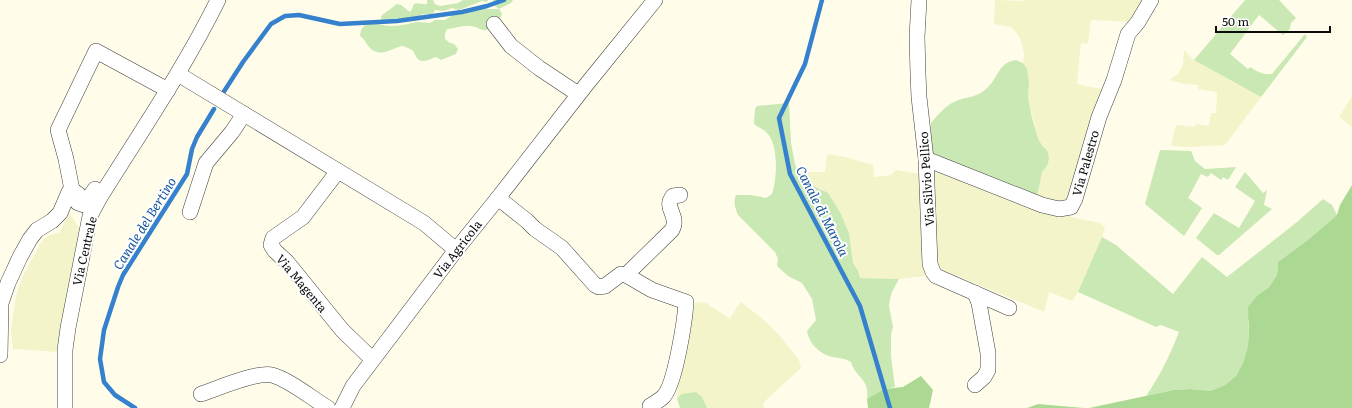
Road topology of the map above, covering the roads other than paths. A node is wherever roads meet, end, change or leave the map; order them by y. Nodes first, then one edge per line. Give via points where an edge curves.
1 (218, 0) edge
2 (655, 0) edge
3 (919, 0) edge
4 (1151, 0) edge
5 (494, 24) dead end
6 (178, 74) junction
7 (168, 90) junction
8 (578, 94) junction
9 (240, 111) junction
10 (130, 149) junction
11 (926, 159) junction
12 (338, 171) junction
13 (72, 190) junction
14 (680, 195) dead end
15 (498, 198) junction
16 (190, 212) dead end
17 (456, 250) junction
18 (626, 275) junction
19 (975, 293) junction
20 (1009, 308) dead end
21 (0, 355) edge
22 (372, 359) junction
23 (975, 385) dead end
24 (201, 394) dead end
25 (650, 406) dead end
26 (65, 408) edge
27 (328, 408) edge
28 (342, 408) edge

1 - 6 street, Via Centrale
2 - 8 street, Via Agricola
3 - 11 street, Via Silvio Pellico via 918,82
4 - 11 street, Via Palestro via 1128,34 1071,207 1058,210 1042,205
5 - 8 street via 511,46
6 - 7 street, Via Centrale
6 - 9 street
7 - 10 street, Via Centrale
7 - 13 street via 96,51 58,130
8 - 15 street, Via Agricola
9 - 12 street
9 - 16 street via 232,132 206,163
10 - 13 street via 108,166 84,205 78,203 78,194
10 - 26 street, Via Centrale via 90,216 65,350
11 - 19 street, Via Silvio Pellico via 930,264 936,276
12 - 17 street via 424,223
12 - 22 street, Via Magenta via 303,217 273,238 271,245 342,330
13 - 21 street via 60,213 37,230 30,239 8,283 1,303
14 - 18 street via 673,196 670,200 675,222 672,230
15 - 17 street, Via Agricola
15 - 18 street via 562,248 595,285 605,286 621,274
17 - 22 street, Via Agricola
18 - 25 street via 652,290 686,302 685,319 669,389
19 - 20 street, Via Silvio Pellico
19 - 23 street via 988,353 988,370
22 - 28 street, Via Agricola via 353,386
24 - 27 street via 250,377 271,374

